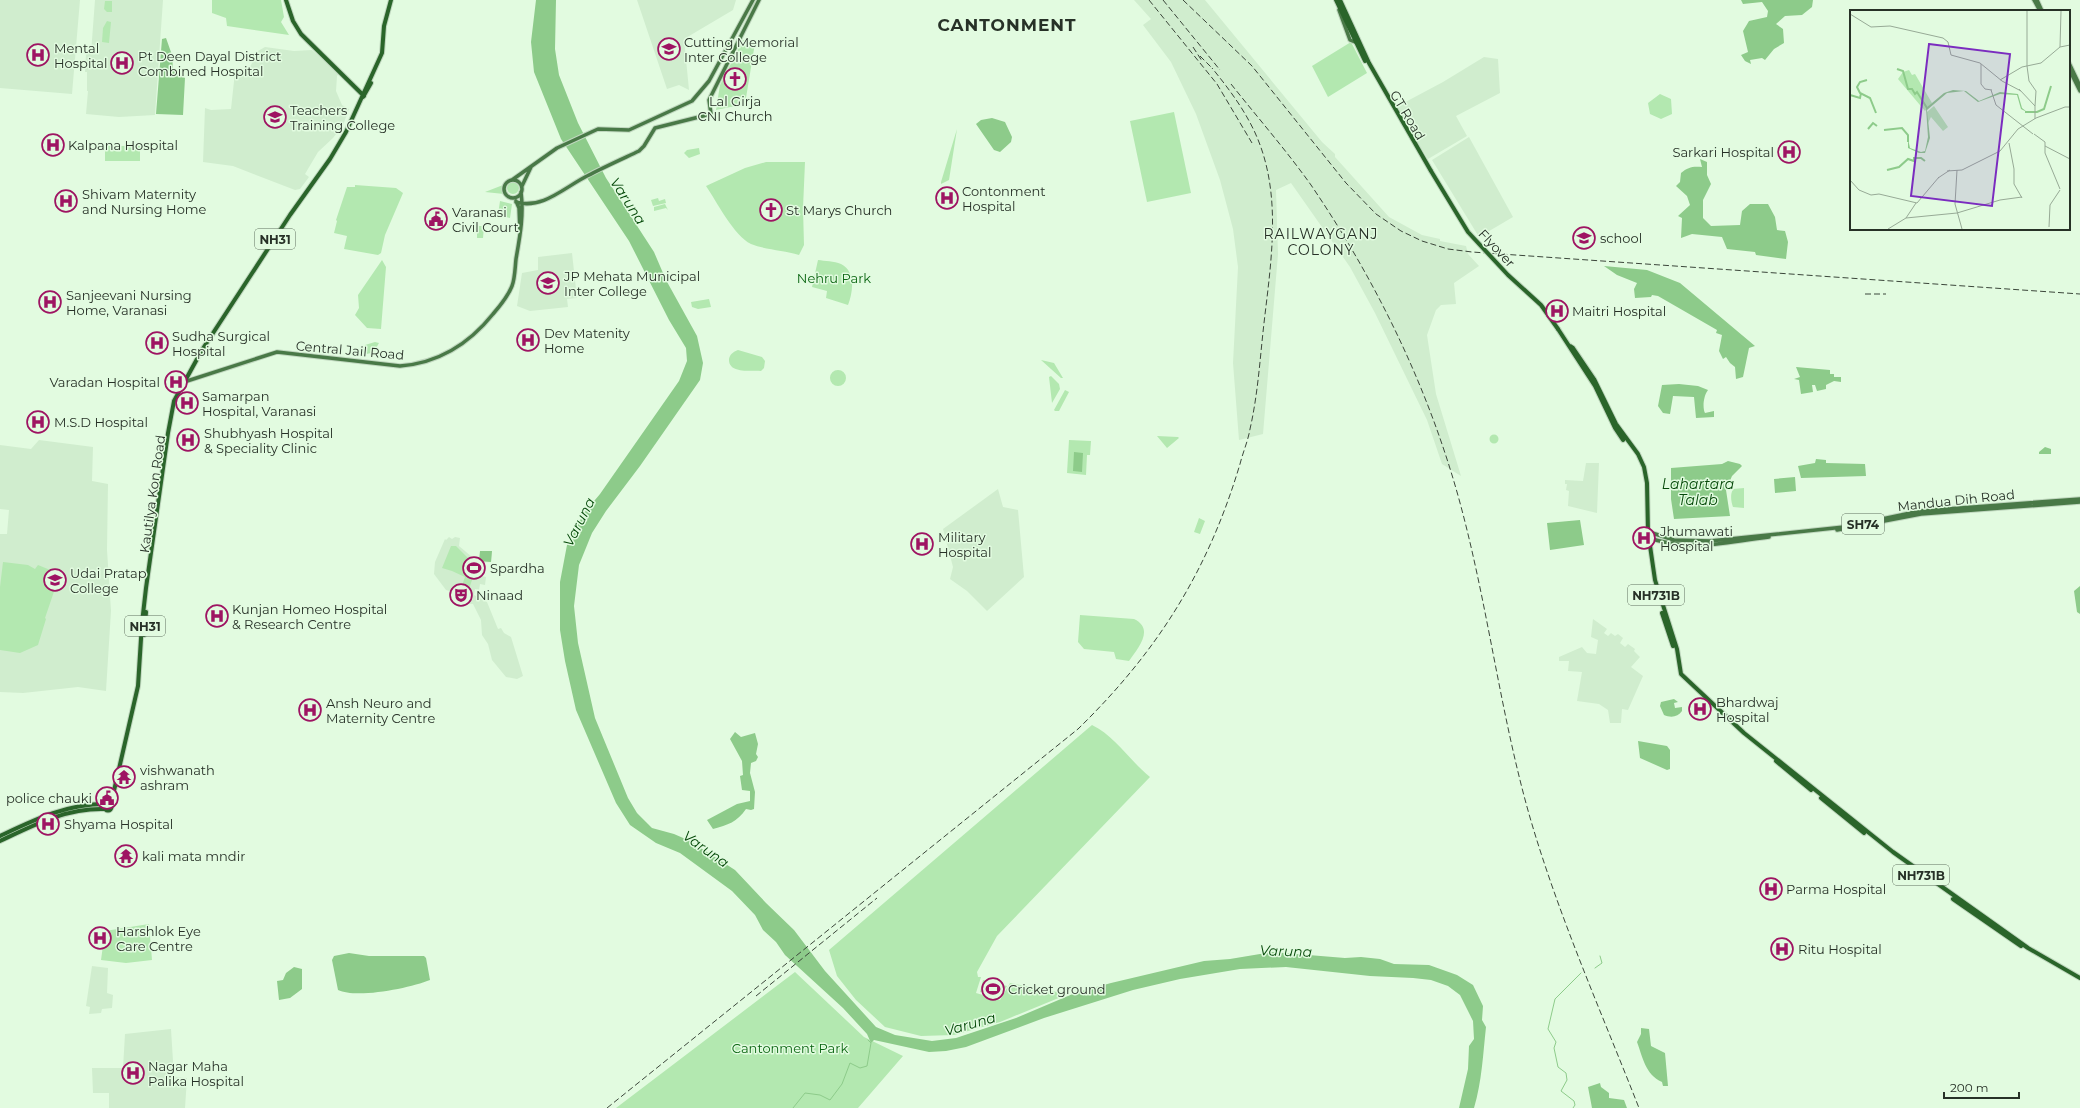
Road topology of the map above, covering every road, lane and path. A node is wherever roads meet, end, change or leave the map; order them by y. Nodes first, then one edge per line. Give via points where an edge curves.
1 (286, 0) edge
2 (392, 0) edge
3 (754, 0) edge
4 (759, 0) edge
5 (1336, 0) edge
6 (1340, 0) edge
7 (2036, 1) edge
8 (2040, 10) edge
9 (1355, 39) junction
10 (2070, 65) edge
11 (2070, 70) edge
12 (2080, 86) edge
13 (2080, 91) edge
14 (364, 94) junction
15 (532, 164) junction
16 (1427, 164) joint
17 (512, 180) junction
18 (522, 186) junction
19 (521, 192) junction
20 (512, 198) junction
21 (516, 202) junction
22 (522, 204) junction
23 (520, 233) junction
24 (186, 380) junction
25 (2080, 500) edge
26 (1647, 532) junction
27 (1648, 538) junction
28 (107, 806) junction
29 (0, 836) edge
30 (0, 841) edge
31 (1945, 891) junction
32 (2080, 978) edge
33 (2080, 982) edge

1 - 14 highway via 297,28 311,46
2 - 14 highway, Kautilya Kon Road via 384,26 382,53
3 - 15 main road via 709,81 692,101 629,130 598,129
4 - 22 main road via 709,100 711,114 655,128 639,150 546,199
5 - 9 highway
6 - 9 highway
7 - 8 main road
9 - 16 highway, GT Road
10 - 12 main road
11 - 13 main road
14 - 24 highway, Kautilya Kon Road / NH31 via 336,150 290,215
15 - 17 main road
15 - 18 main road
16 - 26 highway, Flyover, bridge via 1468,232 1541,306 1592,375 1616,424 1642,462 1646,483
17 - 18 main road
17 - 20 main road via 507,182 504,190
18 - 19 main road
19 - 20 main road
19 - 22 main road, Central Jail Road
20 - 21 main road
21 - 22 main road
21 - 23 main road via 520,214
22 - 23 main road, Central Jail Road
23 - 24 main road, Central Jail Road via 513,283 509,292 481,329 448,353 414,365 400,366 272,352
24 - 28 highway, Kautilya Kon Road / NH31 via 174,401 168,433 142,623 137,690 113,794
25 - 26 main road, Mandua Dih Road / SH74 via 1924,511 1844,527 1710,541 1674,540
25 - 27 main road, Mandua Dih Road / SH74 via 1921,514 1851,528 1696,547
26 - 27 highway, NH731B
27 - 31 highway, NH731B via 1657,596 1681,674 1729,720 1852,823
28 - 29 highway via 79,805 53,812
28 - 30 highway via 63,813
31 - 32 highway, NH731B via 2028,948
31 - 33 highway, NH731B via 2028,951

